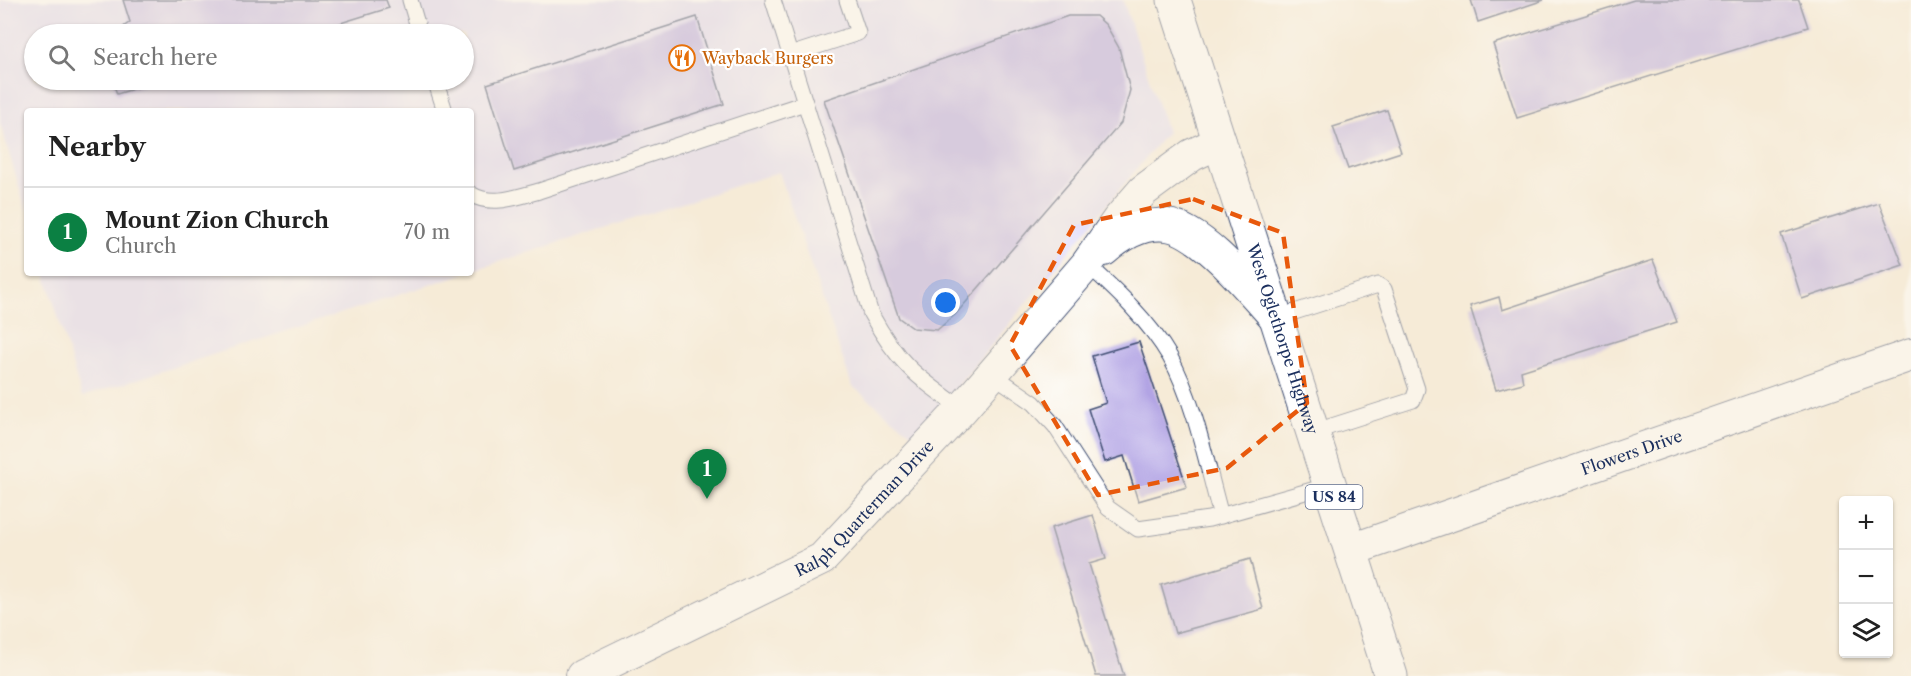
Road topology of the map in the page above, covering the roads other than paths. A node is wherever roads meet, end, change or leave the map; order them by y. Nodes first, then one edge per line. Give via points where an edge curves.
1 (410, 0) edge
2 (772, 0) edge
3 (847, 0) edge
4 (1174, 0) edge
5 (417, 24) edge
6 (790, 55) junction
7 (438, 90) edge
8 (805, 103) junction
9 (444, 108) edge
10 (1220, 142) junction
11 (474, 195) edge
12 (1087, 264) junction
13 (1276, 318) junction
14 (1911, 355) edge
15 (992, 374) junction
16 (962, 409) junction
17 (1313, 432) junction
18 (1330, 485) junction
19 (1221, 516) junction
20 (1351, 550) junction
21 (582, 676) edge
22 (1391, 676) edge

1 - 5 lane
2 - 6 lane
3 - 6 lane via 858,33
4 - 10 highway, West Oglethorpe Highway / US 84
6 - 8 lane
7 - 9 lane
8 - 11 lane via 508,200
8 - 16 lane via 871,314 903,363
10 - 12 street, Ralph Quarterman Drive via 1191,155 1143,191
10 - 13 highway, West Oglethorpe Highway / US 84
12 - 13 street, Ralph Quarterman Drive via 1122,235 1167,225 1205,243
12 - 15 street, Ralph Quarterman Drive
12 - 19 lane via 1126,299 1170,357
13 - 17 highway, West Oglethorpe Highway / US 84
13 - 17 lane via 1378,285 1384,289 1417,389 1413,400
14 - 20 street, Flowers Drive
15 - 16 street, Ralph Quarterman Drive
15 - 19 lane via 1034,403 1054,426 1108,508 1138,529
16 - 21 street, Ralph Quarterman Drive via 822,559
17 - 18 highway, West Oglethorpe Highway / US 84
18 - 19 lane
18 - 20 highway, West Oglethorpe Highway / US 84
20 - 22 highway, West Oglethorpe Highway / US 84

